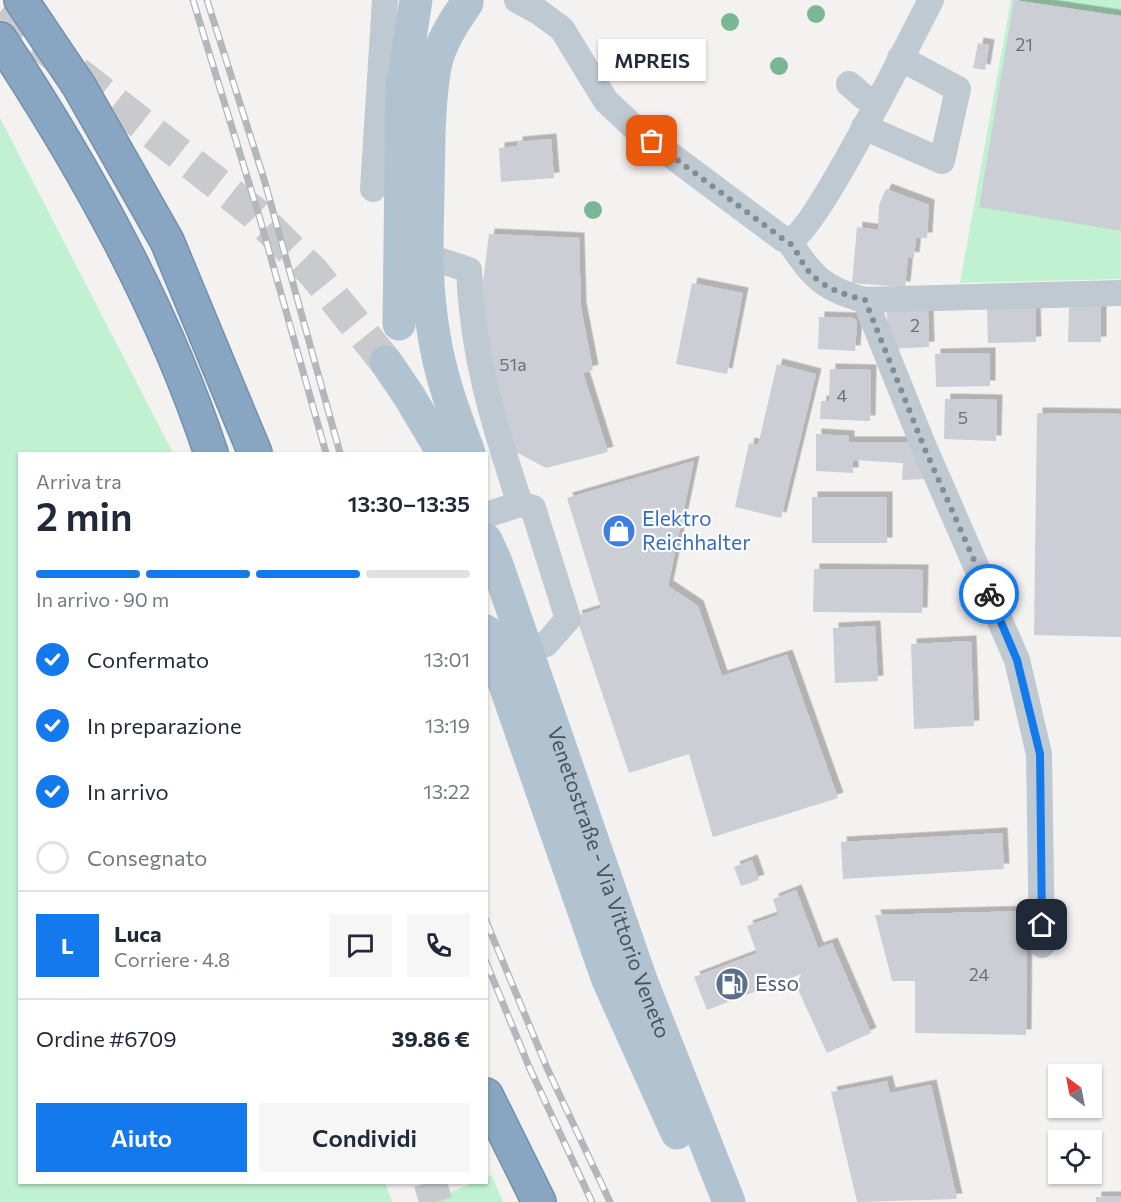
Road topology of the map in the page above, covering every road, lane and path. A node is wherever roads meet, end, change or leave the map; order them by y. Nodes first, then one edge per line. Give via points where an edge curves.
1 (21, 0) edge
2 (385, 0) edge
3 (416, 0) edge
4 (427, 0) edge
5 (517, 0) edge
6 (931, 0) edge
7 (469, 2) edge
8 (544, 6) edge
9 (0, 39) edge
10 (900, 58) junction
11 (849, 84) dead end
12 (878, 102) junction
13 (864, 127) junction
14 (373, 189) dead end
15 (789, 241) junction
16 (428, 261) junction
17 (1121, 293) edge
18 (865, 300) junction
19 (399, 324) dead end
20 (386, 363) tunnel mouth
21 (211, 452) edge
22 (255, 452) edge
23 (442, 452) edge
24 (469, 452) edge
25 (520, 504) junction
26 (488, 515) edge
27 (488, 530) edge
28 (491, 551) edge
29 (488, 637) edge
30 (528, 651) junction
31 (1042, 945) dead end
32 (488, 1099) edge
33 (539, 1202) edge
34 (706, 1202) edge
35 (729, 1202) edge

1 - 22 highway via 79,86 168,241
2 - 14 street
3 - 19 main road via 402,89
4 - 7 main road via 445,8
5 - 8 street
6 - 10 street
7 - 16 main road via 453,23 435,66
8 - 15 street via 606,101 637,130
9 - 21 highway via 86,177 170,348
10 - 12 street
10 - 13 street via 958,89 942,161
11 - 12 street via 864,97
12 - 13 street
13 - 15 street via 804,230
15 - 18 street via 819,281 845,295
16 - 24 main road via 434,336 443,377
16 - 25 street via 442,261 469,270 477,357 487,402
17 - 18 street
18 - 31 street via 1017,660 1040,754
20 - 23 main road
25 - 26 street
25 - 30 street via 533,508 568,619 546,644
27 - 28 main road, Venetostraße - Via Vittorio Veneto
28 - 30 main road, Venetostraße - Via Vittorio Veneto
29 - 34 main road via 608,980
30 - 35 main road, Venetostraße - Via Vittorio Veneto via 641,980
32 - 33 highway

